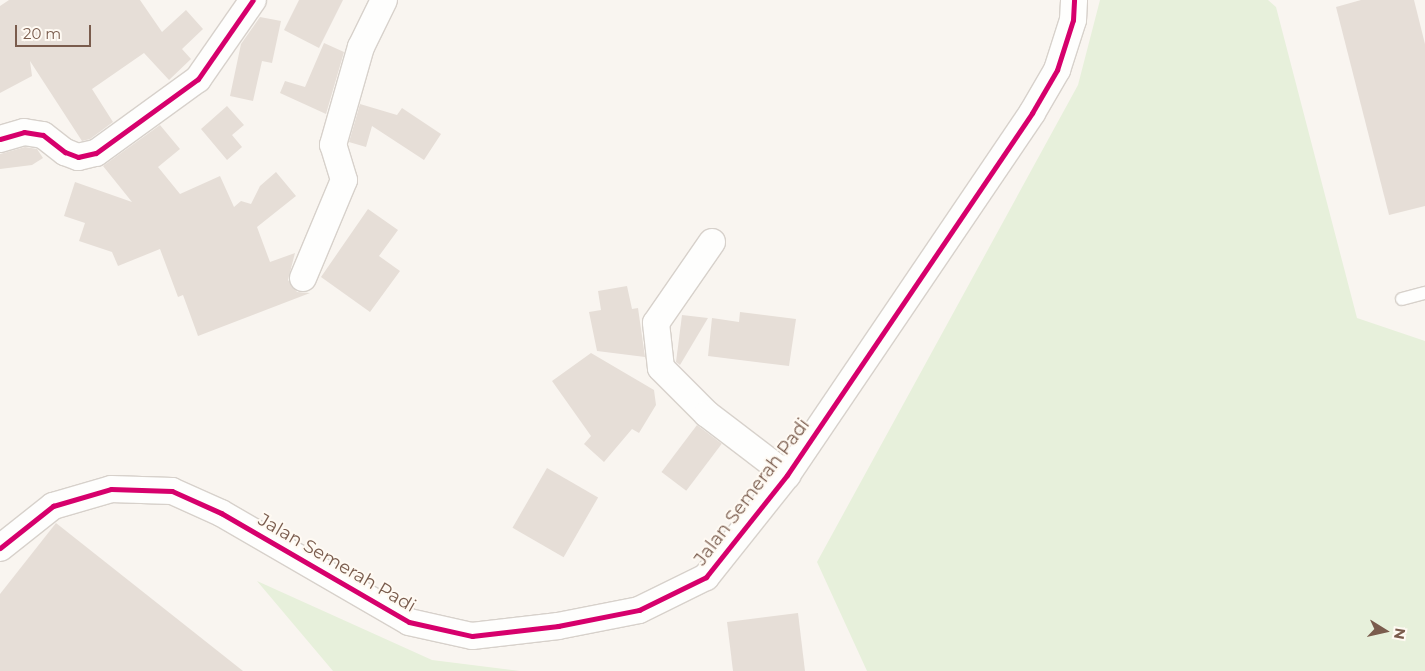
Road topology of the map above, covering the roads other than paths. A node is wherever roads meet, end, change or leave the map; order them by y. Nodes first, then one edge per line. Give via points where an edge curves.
1 (253, 0) edge
2 (384, 0) edge
3 (1074, 0) edge
4 (0, 139) edge
5 (712, 242) dead end
6 (303, 278) dead end
7 (1425, 293) edge
8 (1402, 299) dead end
9 (787, 475) junction
10 (0, 548) edge

1 - 4 street via 198,79 96,153 78,157 65,152 43,135 24,132
2 - 6 street via 361,47 334,145 344,180
3 - 9 street, Jalan Semerah Padi via 1074,20 1057,70 1032,113
5 - 9 street via 656,323 661,368 707,414
7 - 8 lane
9 - 10 street, Jalan Semerah Padi via 706,578 639,610 558,626 472,636 409,622 221,513 172,491 111,488 53,506

